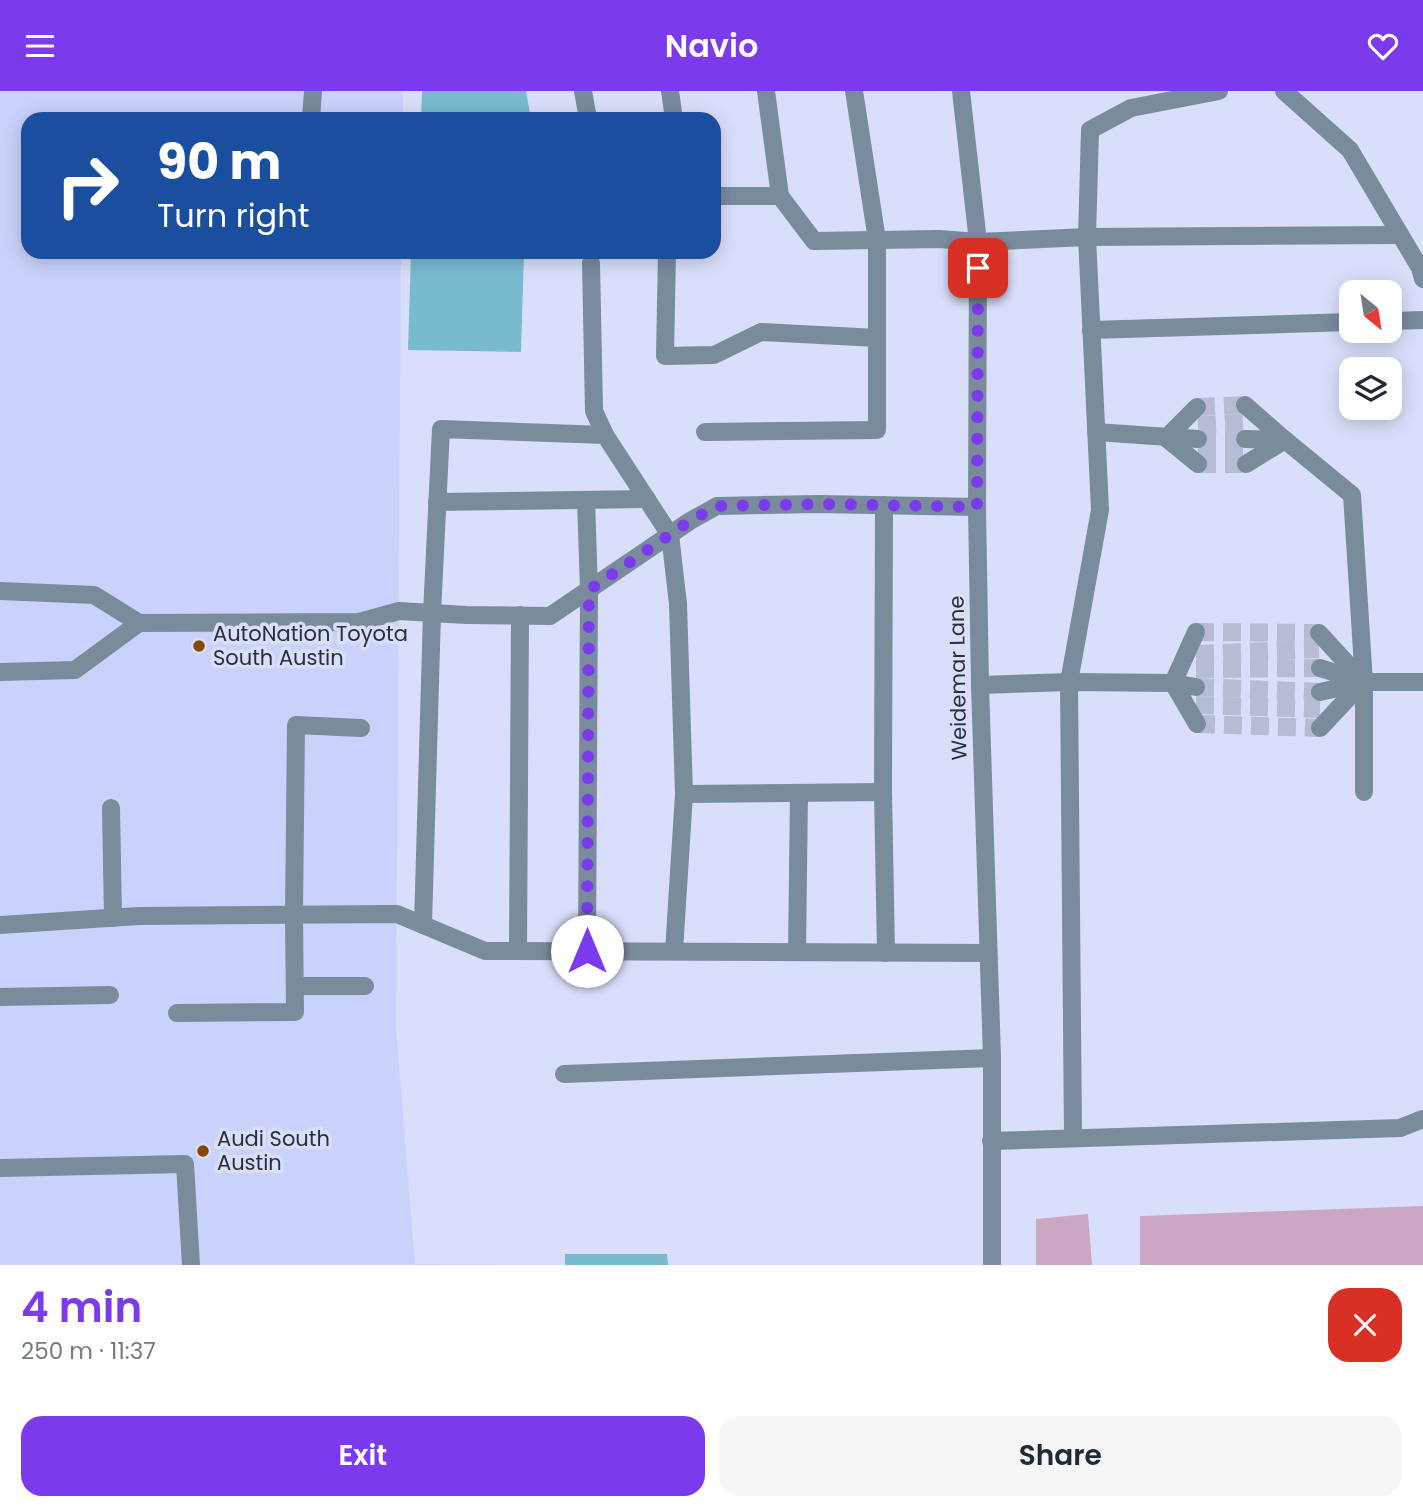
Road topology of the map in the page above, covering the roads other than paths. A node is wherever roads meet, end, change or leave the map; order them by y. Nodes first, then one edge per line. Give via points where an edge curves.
1 (313, 91) edge
2 (583, 91) edge
3 (670, 91) edge
4 (766, 91) edge
5 (854, 91) edge
6 (961, 91) edge
7 (1219, 91) edge
8 (1284, 91) edge
9 (312, 112) edge
10 (587, 112) edge
11 (673, 112) edge
12 (721, 196) edge
13 (780, 196) junction
14 (1400, 235) junction
15 (1087, 237) junction
16 (877, 240) junction
17 (978, 241) junction
18 (667, 259) edge
19 (591, 263) dead end
20 (1423, 279) edge
21 (1423, 320) edge
22 (1402, 321) edge
23 (1339, 322) edge
24 (1091, 330) junction
25 (877, 338) junction
26 (705, 432) dead end
27 (1096, 432) junction
28 (605, 435) junction
29 (1166, 437) junction
30 (1245, 437) junction
31 (1198, 438) junction
32 (1285, 440) junction
33 (647, 499) junction
34 (586, 500) junction
35 (438, 502) junction
36 (884, 505) junction
37 (977, 507) junction
38 (670, 535) junction
39 (589, 590) junction
40 (0, 591) edge
41 (432, 613) junction
42 (520, 615) junction
43 (139, 623) junction
44 (1196, 632) dead end
45 (1319, 641) tunnel mouth
46 (1320, 668) tunnel mouth
47 (0, 672) edge
48 (1069, 682) junction
49 (1364, 682) junction
50 (1423, 682) edge
51 (1173, 683) junction
52 (980, 685) junction
53 (1320, 700) tunnel mouth
54 (1197, 725) dead end
55 (361, 728) dead end
56 (1320, 728) dead end
57 (883, 792) junction
58 (1364, 792) dead end
59 (799, 793) junction
60 (684, 794) junction
61 (111, 808) dead end
62 (294, 915) junction
63 (113, 918) junction
64 (0, 925) edge
65 (423, 925) junction
66 (518, 951) junction
67 (587, 951) junction
68 (674, 951) junction
69 (797, 952) junction
70 (886, 953) junction
71 (988, 953) junction
72 (295, 986) junction
73 (365, 986) dead end
74 (110, 995) dead end
75 (0, 997) edge
76 (177, 1013) dead end
77 (992, 1058) junction
78 (564, 1074) dead end
79 (1423, 1119) edge
80 (1073, 1137) junction
81 (991, 1141) junction
82 (0, 1168) edge
83 (191, 1265) edge
84 (992, 1265) edge

1 - 9 street
2 - 10 street
3 - 11 street
4 - 13 street
5 - 16 street
6 - 17 street, Weidemar Lane
7 - 15 street via 1131,108 1090,130
8 - 14 street via 1350,150
12 - 13 street
13 - 16 street via 814,241
14 - 15 street
14 - 20 street
15 - 17 street
15 - 24 street
16 - 17 street
16 - 25 street
17 - 37 street, Weidemar Lane
18 - 25 street via 665,356 714,355 761,332
19 - 28 street via 594,411
21 - 22 street
23 - 24 street
24 - 27 street
25 - 26 street via 877,430
27 - 29 street
27 - 48 street via 1100,510
28 - 33 street
28 - 35 street via 441,429
29 - 31 street
29 - 31 street
29 - 31 street
30 - 32 street
30 - 32 street
30 - 32 street
32 - 49 street via 1352,495
33 - 34 street
33 - 38 street
34 - 35 street
34 - 39 street
35 - 41 street
36 - 37 street
36 - 38 street via 717,506
36 - 57 street
37 - 52 street, Weidemar Lane
38 - 39 street
38 - 60 street via 678,604
39 - 42 street via 550,616
39 - 67 street
40 - 43 street via 94,595
41 - 42 street
41 - 43 street via 399,611 359,622
41 - 65 street
42 - 66 street
43 - 47 street via 75,670
44 - 51 street
45 - 49 street
46 - 49 street
48 - 51 street
48 - 52 street
48 - 80 street
49 - 50 street
49 - 53 street
49 - 56 street
49 - 58 street
51 - 51 street via 1196,679
51 - 54 street
52 - 71 street, Weidemar Lane
55 - 62 street via 296,725
57 - 59 street
57 - 70 street
59 - 60 street
59 - 69 street
60 - 68 street
61 - 63 street
62 - 63 street
62 - 65 street via 397,914
62 - 72 street
63 - 64 street
65 - 66 street via 485,951
66 - 67 street
67 - 68 street
68 - 69 street
69 - 70 street
70 - 71 street
71 - 77 street, Weidemar Lane
72 - 73 street
72 - 76 street via 295,1012
74 - 75 street
77 - 78 street
77 - 81 street, Weidemar Lane
79 - 80 street via 1400,1128
80 - 81 street
81 - 84 street, Weidemar Lane
82 - 83 street via 185,1164

